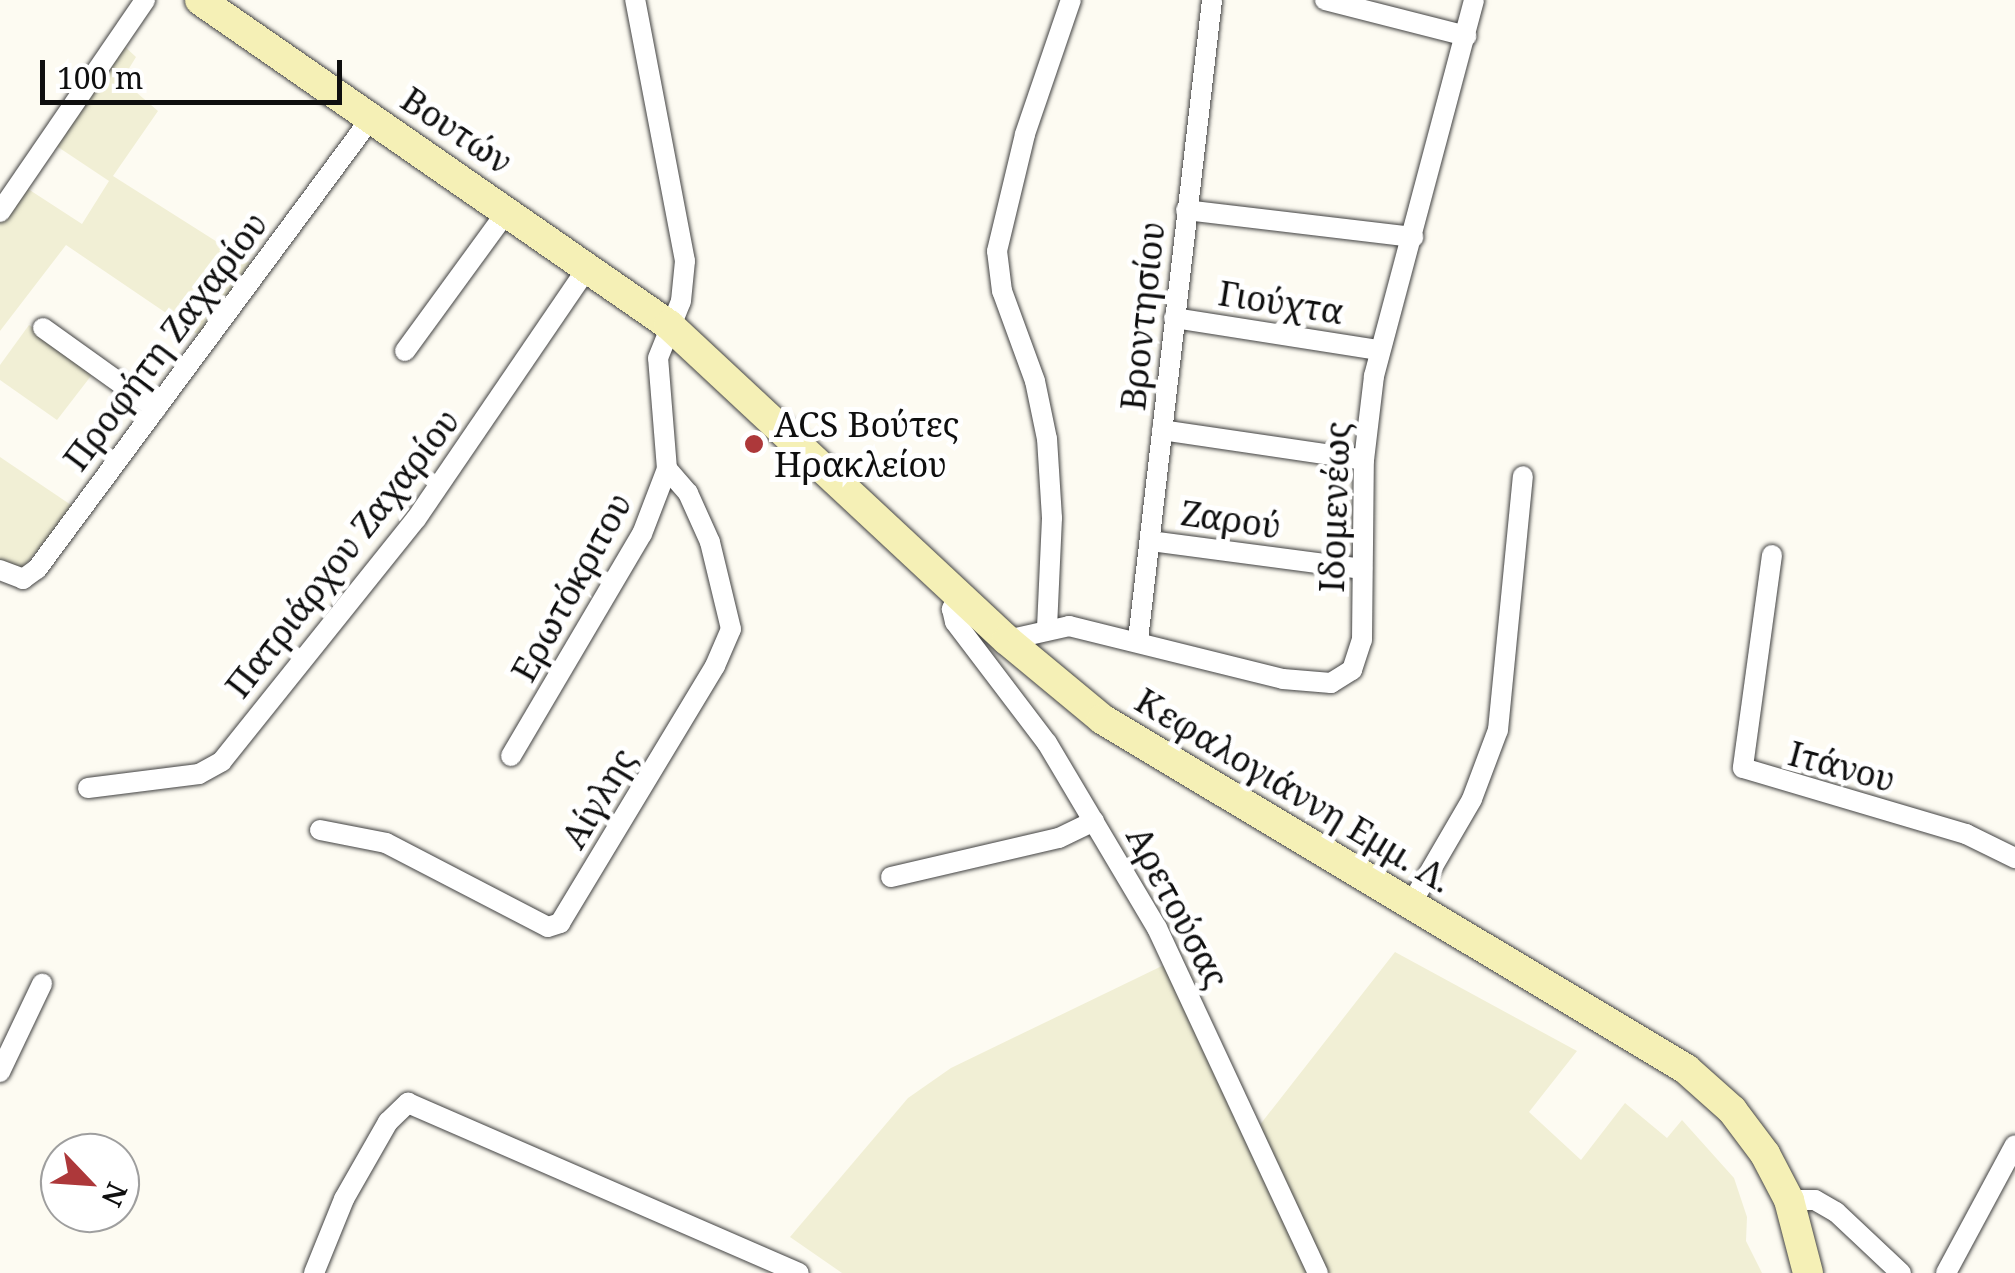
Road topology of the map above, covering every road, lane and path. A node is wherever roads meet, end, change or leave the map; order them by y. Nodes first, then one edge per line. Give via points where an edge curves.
1 (145, 0) edge
2 (200, 0) edge
3 (635, 0) edge
4 (1071, 0) edge
5 (1212, 0) edge
6 (1325, 0) edge
7 (1474, 0) edge
8 (1466, 36) junction
9 (372, 117) junction
10 (508, 210) junction
11 (1186, 210) junction
12 (0, 212) edge
13 (1412, 237) junction
14 (588, 267) junction
15 (1174, 318) junction
16 (669, 325) junction
17 (43, 328) dead end
18 (1379, 350) junction
19 (405, 352) dead end
20 (716, 366) joint
21 (156, 409) junction
22 (1162, 430) junction
23 (1364, 460) junction
24 (668, 469) junction
25 (1523, 476) dead end
26 (1150, 541) junction
27 (1772, 555) dead end
28 (0, 570) edge
29 (1362, 570) junction
30 (959, 595) junction
31 (1047, 628) junction
32 (1007, 640) junction
33 (1138, 640) junction
34 (511, 756) dead end
35 (88, 788) dead end
36 (1094, 821) junction
37 (320, 830) dead end
38 (2015, 858) edge
39 (891, 877) dead end
40 (1411, 904) junction
41 (42, 984) dead end
42 (0, 1072) edge
43 (2015, 1145) edge
44 (1789, 1200) junction
45 (314, 1273) edge
46 (799, 1273) edge
47 (1318, 1273) edge
48 (1808, 1273) edge
49 (1900, 1273) edge
50 (1946, 1273) edge

1 - 12 street
2 - 9 main road, Βουτών
3 - 16 street, Ερωτόκριτου via 685,261 684,286
4 - 31 street via 1025,134 997,251 1002,291 1035,382 1046,439 1052,505
5 - 11 street, Βροντησίου
6 - 8 street
7 - 8 street, Ιδομενέως
8 - 13 street, Ιδομενέως
9 - 10 main road, Βουτών
9 - 21 street, Προφήτη Ζαχαρίου
10 - 14 main road, Βουτών
10 - 19 street
11 - 13 street
11 - 15 street, Βροντησίου
13 - 18 street, Ιδομενέως
14 - 16 main road, Βουτών
14 - 35 street, Πατριάρχου Ζαχαρίου via 416,519 222,760 199,774
15 - 18 street, Γιούχτα
15 - 22 street, Βροντησίου
16 - 20 main road, Βουτών
16 - 24 street, Ερωτόκριτου via 658,358
17 - 21 street
18 - 23 street, Ιδομενέως
20 - 30 main road, Κεφαλογιάννη Εμμ. Λ.
21 - 28 street, Προφήτη Ζαχαρίου via 34,573 21,579
22 - 23 street
22 - 26 street, Βροντησίου
23 - 29 street, Ιδομενέως
24 - 34 street, Ερωτόκριτου via 642,534
24 - 37 street, Αίγλης via 688,493 710,542 730,629 715,666 560,924 548,927 386,843
25 - 40 street via 1495,741 1472,799
26 - 29 street, Ζαρού
26 - 33 street, Βροντησίου
27 - 38 street, Ιτάνου via 1742,768 1966,834
29 - 33 street, Ιδομενέως via 1360,652 1346,676 1330,683 1254,673
30 - 32 main road, Κεφαλογιάννη Εμμ. Λ.
30 - 36 street, Αρετούσας via 955,622 1047,743
31 - 32 street, Ιδομενέως
31 - 33 street, Ιδομενέως
32 - 40 main road, Κεφαλογιάννη Εμμ. Λ. via 1136,742
36 - 39 street via 1059,838
36 - 47 street, Αρετούσας via 1184,983
40 - 44 main road, Κεφαλογιάννη Εμμ. Λ. via 1686,1069 1747,1128
41 - 42 street
43 - 50 street
44 - 48 main road, Κεφαλογιάννη Εμμ. Λ.
44 - 49 street via 1815,1200 1836,1212
45 - 46 street via 337,1211 388,1122 408,1103

